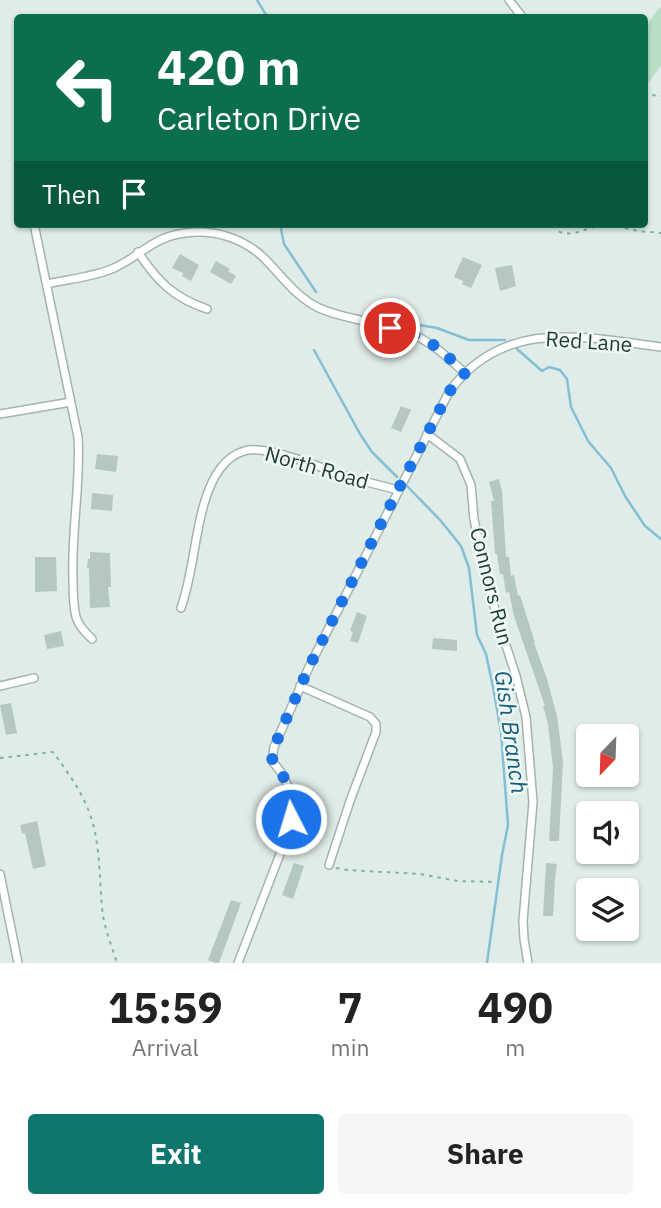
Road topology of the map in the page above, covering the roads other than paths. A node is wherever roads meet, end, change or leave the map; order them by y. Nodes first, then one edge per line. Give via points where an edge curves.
1 (509, 0) edge
2 (520, 14) edge
3 (35, 228) edge
4 (138, 252) junction
5 (47, 284) junction
6 (207, 309) dead end
7 (661, 348) edge
8 (465, 373) junction
9 (71, 402) junction
10 (0, 414) edge
11 (427, 434) junction
12 (398, 490) junction
13 (181, 608) dead end
14 (92, 639) dead end
15 (34, 678) dead end
16 (0, 686) edge
17 (300, 686) junction
18 (329, 866) road end
19 (0, 874) edge
20 (18, 963) edge
21 (238, 963) edge
22 (528, 963) edge

1 - 2 street
3 - 5 street
4 - 5 street via 112,269
4 - 6 street via 170,290
4 - 8 street via 184,233 211,232 236,239 255,250 318,308 424,339
5 - 9 street
7 - 8 street, Red Lane via 544,337 496,352
8 - 11 street, Red Lane via 449,392
9 - 10 street
9 - 14 street via 79,456 73,592 77,618
11 - 12 street, Red Lane
11 - 22 street, Connors Run via 460,459 471,485 486,578 526,717 533,802 523,921
12 - 13 street, North Road via 269,450 250,449 235,455 207,493
12 - 17 street, Red Lane
15 - 16 street
17 - 18 street via 370,718 376,727
17 - 21 street, Red Lane via 272,761 288,784 291,819
19 - 20 street

